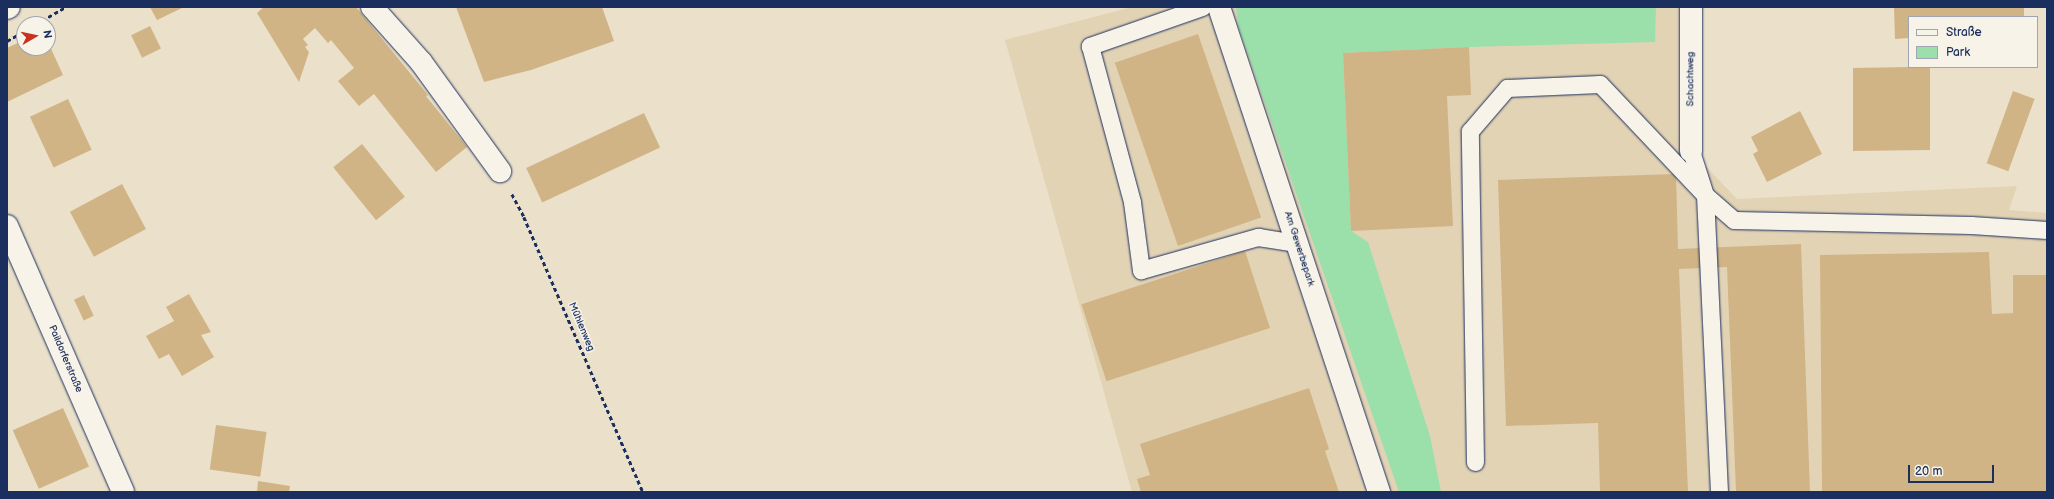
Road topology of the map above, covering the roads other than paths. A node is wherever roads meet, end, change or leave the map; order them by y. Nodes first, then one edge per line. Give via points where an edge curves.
1 (372, 7) edge
2 (1202, 7) edge
3 (1219, 7) edge
4 (1691, 7) edge
5 (1691, 151) joint
6 (500, 171) road end
7 (1705, 195) junction
8 (7, 226) edge
9 (2047, 230) edge
10 (1297, 243) junction
11 (1476, 462) dead end
12 (123, 492) edge
13 (1379, 492) edge
14 (1719, 492) edge

1 - 6 street via 421,62
2 - 10 lane via 1090,46 1132,202 1141,270 1258,237
3 - 10 street, Am Gewerbepark
4 - 5 street, Schachtweg
5 - 7 lane
7 - 9 lane via 1734,220 1971,225
7 - 11 lane via 1600,84 1506,88 1470,130
7 - 14 lane
8 - 12 street, Paildorferstraße
10 - 13 street, Am Gewerbepark

